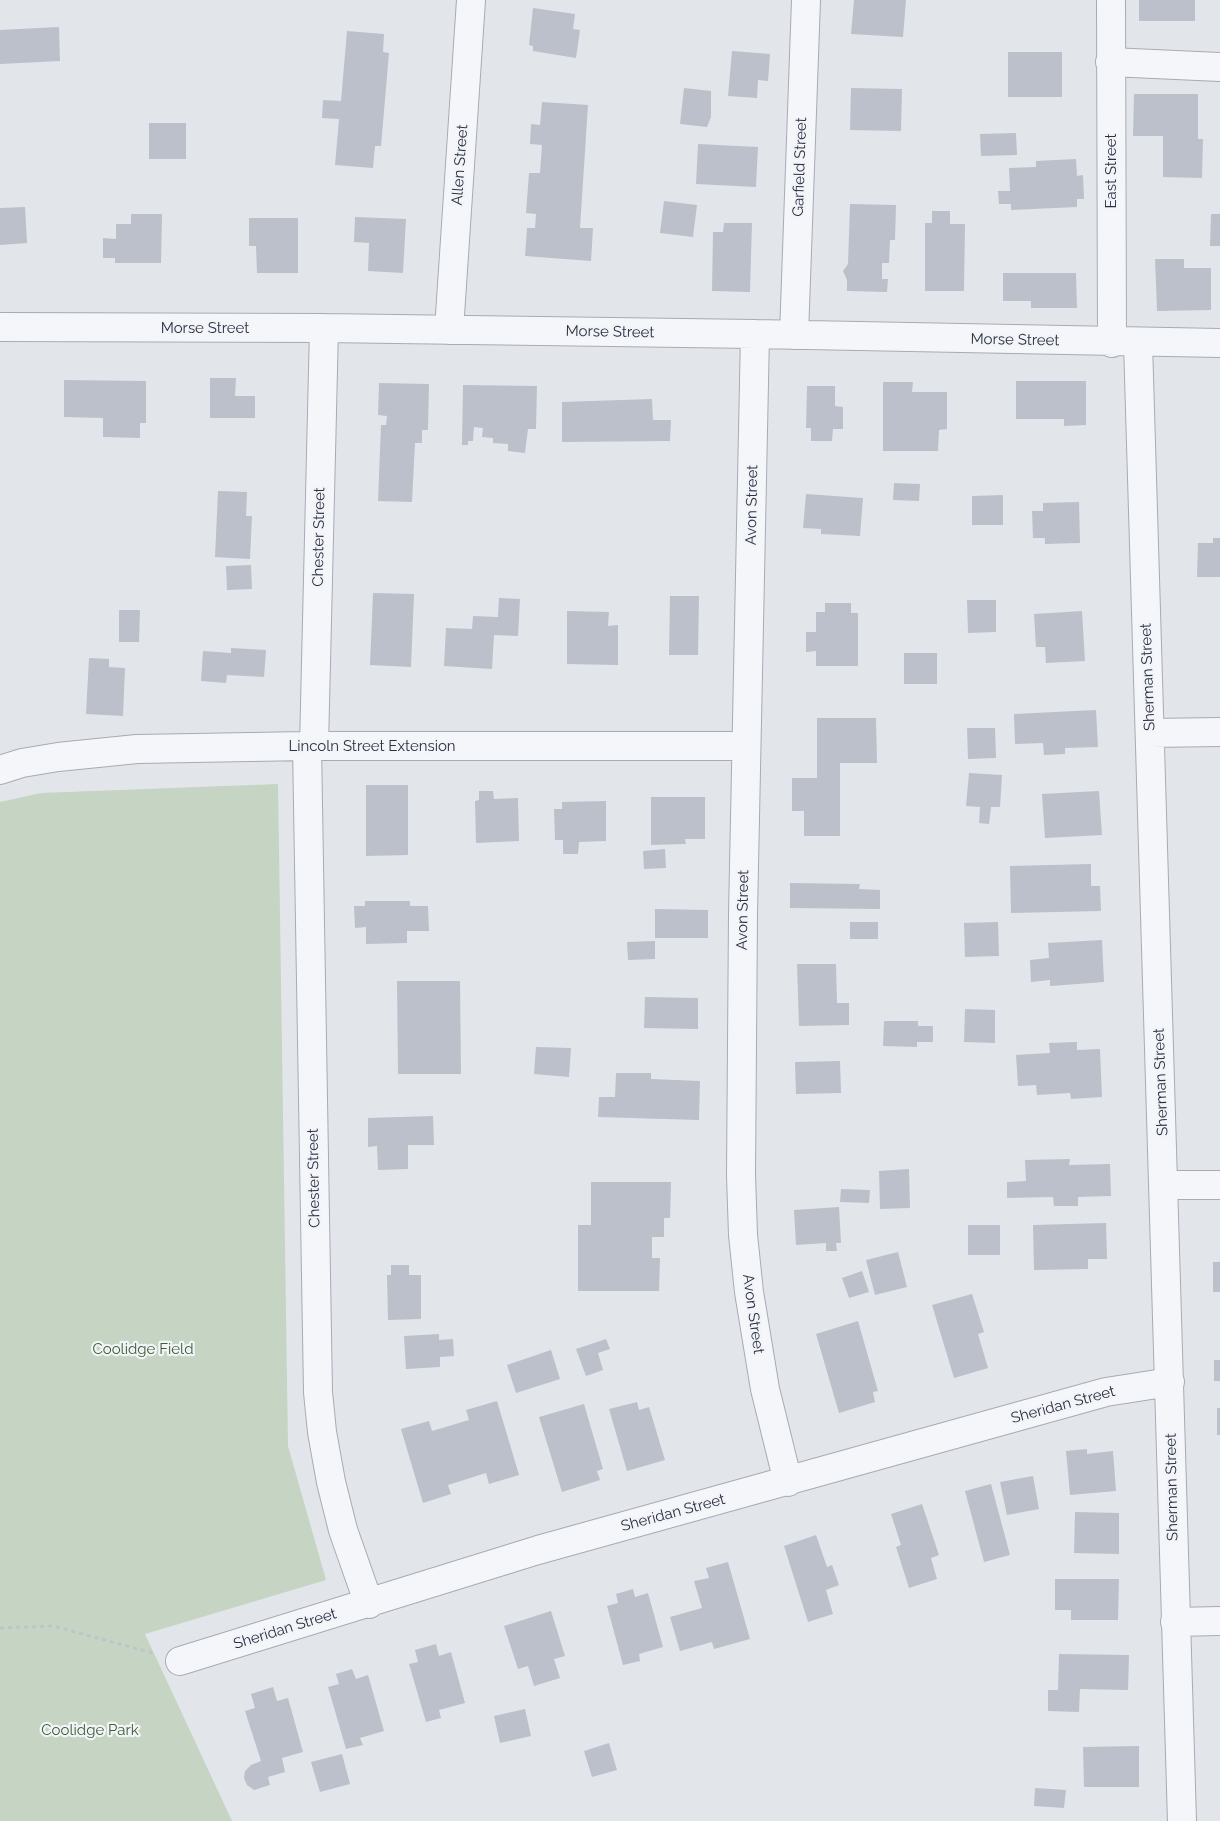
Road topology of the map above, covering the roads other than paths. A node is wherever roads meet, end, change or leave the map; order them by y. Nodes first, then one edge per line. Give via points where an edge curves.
1 (471, 0) edge
2 (806, 0) edge
3 (1110, 0) edge
4 (1110, 62) junction
5 (1220, 67) edge
6 (0, 327) edge
7 (324, 328) junction
8 (449, 330) junction
9 (755, 334) junction
10 (794, 335) junction
11 (1125, 343) junction
12 (1220, 344) edge
13 (1150, 732) junction
14 (1220, 732) edge
15 (311, 746) junction
16 (746, 746) junction
17 (0, 770) edge
18 (1220, 1184) edge
19 (1164, 1185) junction
20 (1170, 1382) junction
21 (788, 1482) junction
22 (369, 1604) junction
23 (1220, 1621) edge
24 (1175, 1622) junction
25 (180, 1660) road end
26 (1182, 1821) edge

1 - 8 street, Allen Street
2 - 10 street, Garfield Street
3 - 4 street, East Street
4 - 5 street
4 - 11 street, East Street
6 - 7 street, Morse Street
7 - 8 street, Morse Street
7 - 15 street, Chester Street
8 - 9 street, Morse Street
9 - 10 street, Morse Street
9 - 16 street, Avon Street
10 - 11 street, Morse Street
11 - 12 street, Morse Street
11 - 13 street, Sherman Street
13 - 14 street
13 - 19 street, Sherman Street
15 - 16 street, Lincoln Street Extension
15 - 17 street, Lincoln Street Extension via 96,752 22,763
15 - 22 street, Chester Street via 318,1392 331,1482 343,1530
16 - 21 street, Avon Street via 740,1117 743,1235 756,1341
18 - 19 street
19 - 20 street, Sherman Street
20 - 21 street, Sheridan Street via 1106,1392
20 - 24 street, Sherman Street
21 - 22 street, Sheridan Street via 538,1550
22 - 25 street, Sheridan Street
23 - 24 street
24 - 26 street, Sherman Street

